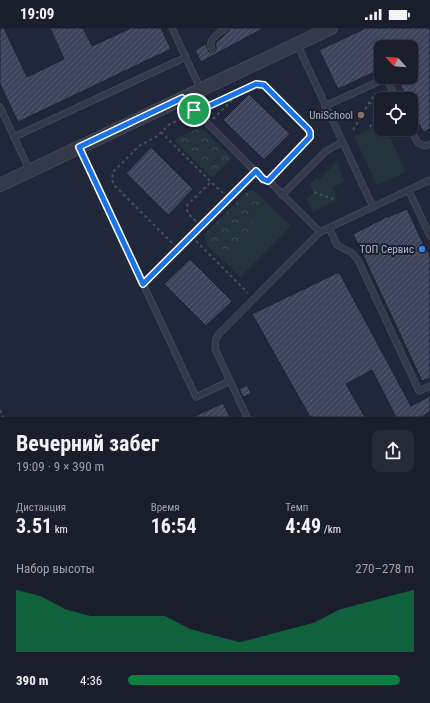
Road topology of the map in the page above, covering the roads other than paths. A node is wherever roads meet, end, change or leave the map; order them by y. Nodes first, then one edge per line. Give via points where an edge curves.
1 (172, 28) edge
2 (226, 28) edge
3 (331, 28) edge
4 (297, 44) junction
5 (212, 50) dead end
6 (186, 57) junction
7 (201, 90) junction
8 (392, 92) edge
9 (182, 98) junction
10 (325, 106) junction
11 (0, 107) edge
12 (414, 136) edge
13 (14, 137) junction
14 (342, 142) junction
15 (430, 144) edge
16 (79, 147) junction
17 (30, 171) junction
18 (256, 171) junction
19 (430, 180) edge
20 (0, 185) edge
21 (409, 190) junction
22 (282, 195) junction
23 (373, 207) junction
24 (329, 228) junction
25 (320, 232) junction
26 (430, 236) edge
27 (143, 284) junction
28 (230, 381) junction
29 (430, 386) edge
30 (247, 417) edge

1 - 6 lane
2 - 5 lane via 211,40
3 - 4 street
4 - 7 street
4 - 10 lane
6 - 7 lane
6 - 13 lane
7 - 9 street
8 - 10 lane via 388,83 382,80
9 - 16 street
9 - 18 lane
10 - 14 lane
11 - 13 lane
12 - 15 lane via 418,143 425,146
13 - 17 lane
14 - 22 lane via 323,153
14 - 23 lane
16 - 17 street
16 - 27 lane
17 - 20 street
18 - 22 lane
18 - 27 lane
19 - 21 lane
21 - 23 lane
21 - 26 lane
22 - 25 lane
23 - 24 lane
24 - 25 lane
24 - 29 lane via 337,245 352,253 358,260 419,391
25 - 28 lane via 218,335 215,349
27 - 28 lane via 196,397
28 - 30 lane

